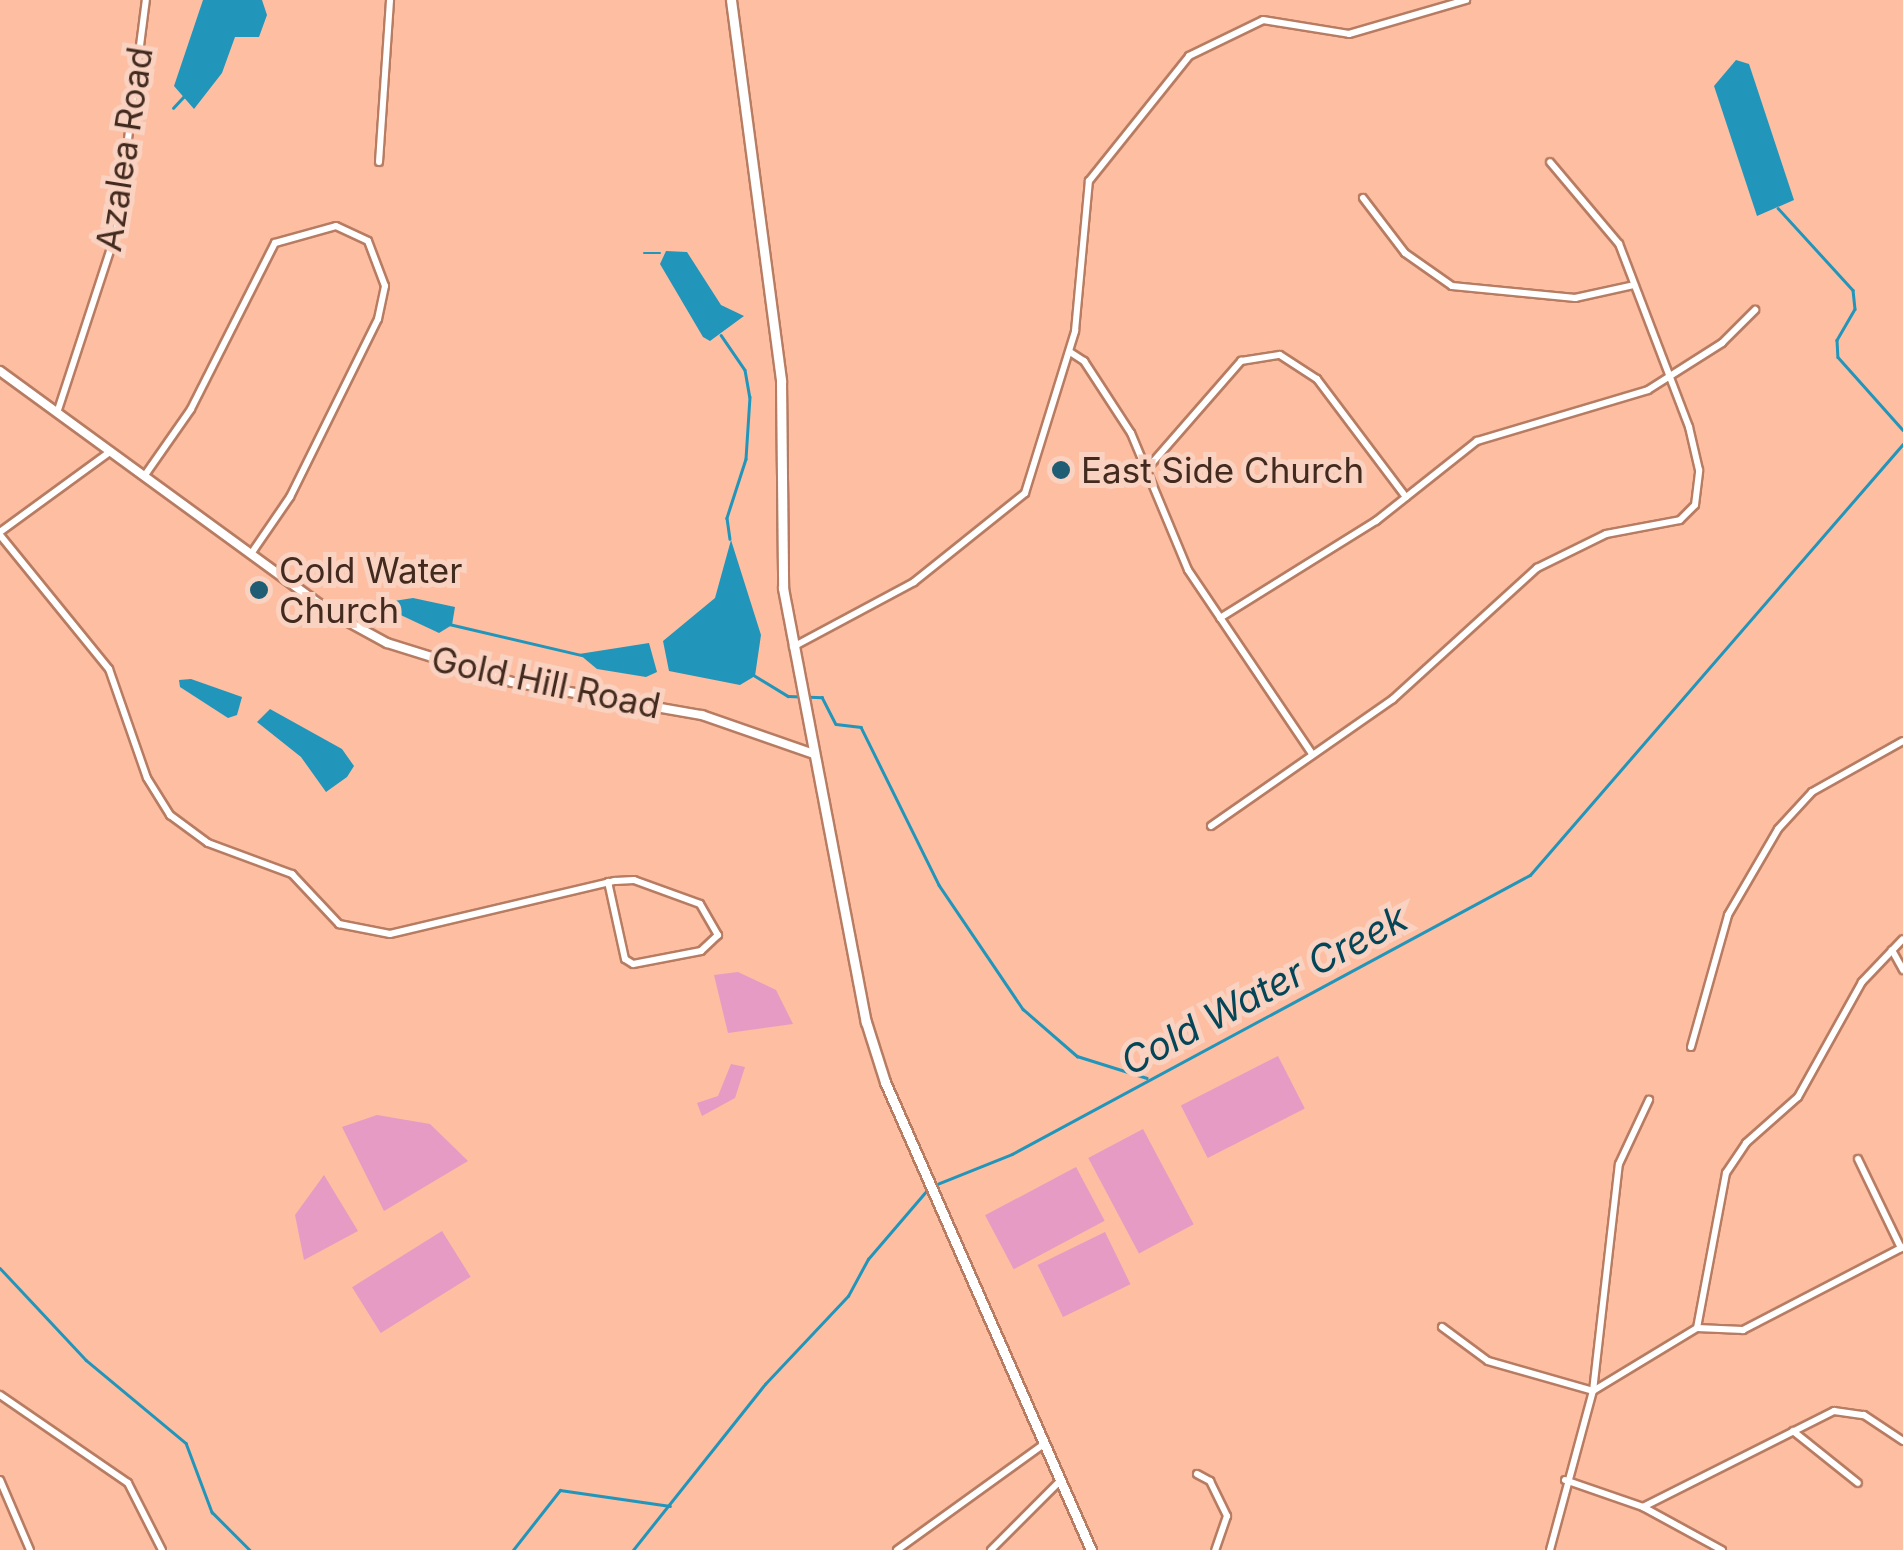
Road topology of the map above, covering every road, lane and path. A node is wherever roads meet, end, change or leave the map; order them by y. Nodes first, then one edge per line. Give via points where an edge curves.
1 (146, 0) edge
2 (390, 0) edge
3 (730, 0) edge
4 (1466, 0) edge
5 (379, 162) dead end
6 (1550, 162) dead end
7 (1363, 198) dead end
8 (1634, 285) junction
9 (1755, 310) dead end
10 (1070, 352) junction
11 (0, 372) edge
12 (1668, 379) junction
13 (58, 410) junction
14 (112, 450) junction
15 (1146, 470) junction
16 (145, 474) junction
17 (1406, 497) junction
18 (0, 534) edge
19 (250, 554) junction
20 (1220, 618) junction
21 (792, 647) junction
22 (1903, 742) edge
23 (814, 754) junction
24 (1312, 754) junction
25 (1211, 826) dead end
26 (608, 882) junction
27 (1903, 939) edge
28 (1892, 950) junction
29 (1903, 970) edge
30 (1691, 1047) dead end
31 (1649, 1100) dead end
32 (1858, 1159) dead end
33 (1902, 1248) edge
34 (1442, 1327) dead end
35 (1697, 1328) junction
36 (1593, 1392) junction
37 (0, 1395) edge
38 (1793, 1431) junction
39 (1903, 1441) edge
40 (1044, 1444) junction
41 (1197, 1474) dead end
42 (0, 1480) edge
43 (1564, 1480) junction
44 (1060, 1481) junction
45 (1858, 1483) dead end
46 (1642, 1507) junction
47 (30, 1550) edge
48 (162, 1550) edge
49 (897, 1550) edge
50 (991, 1550) edge
51 (1092, 1550) edge
52 (1215, 1550) edge
53 (1550, 1550) edge
54 (1722, 1550) edge

1 - 13 street, Azalea Road via 116,233
2 - 5 street
3 - 21 main road via 780,381 780,563
4 - 10 street via 1349,34 1263,20 1188,56 1089,180
6 - 8 street via 1620,244
7 - 8 street via 1421,268 1464,290 1574,298
8 - 12 street
9 - 12 street
10 - 15 street via 1110,400
10 - 21 street via 1039,464 1018,502 870,612
11 - 13 street, Gold Hill Road
12 - 17 street via 1498,430
12 - 24 street via 1697,456 1699,494 1689,513 1556,556 1393,700
13 - 14 street, Gold Hill Road
14 - 16 street, Gold Hill Road
14 - 18 street
15 - 17 street via 1241,361 1280,354 1318,379
15 - 20 street via 1178,554
16 - 19 street, Gold Hill Road
16 - 19 street via 191,409 275,243 336,226 368,241 384,286 378,318 290,497
17 - 20 street
18 - 26 street via 109,669 146,778 170,814 208,843 292,874 338,924 390,934
19 - 23 street, Gold Hill Road via 336,616 418,655 512,682 702,715
20 - 24 street
21 - 23 main road
22 - 30 street via 1812,792 1778,830 1728,915
23 - 40 main road via 866,1022
24 - 25 street
26 - 26 street via 634,880 685,896 713,915 718,934 701,951 634,964 625,959
27 - 28 street
28 - 29 street
28 - 35 street via 1862,982 1798,1097 1746,1143 1726,1174
31 - 36 street via 1619,1164
32 - 33 street
33 - 35 street via 1743,1330
34 - 36 street via 1488,1361
35 - 36 street
36 - 43 street
37 - 48 street via 128,1483
38 - 39 street via 1844,1410
38 - 45 street
38 - 46 street
40 - 44 main road
40 - 49 street
41 - 52 street via 1210,1481 1225,1509
42 - 47 street
43 - 46 street
43 - 53 street
44 - 50 street
44 - 51 main road
46 - 54 street

